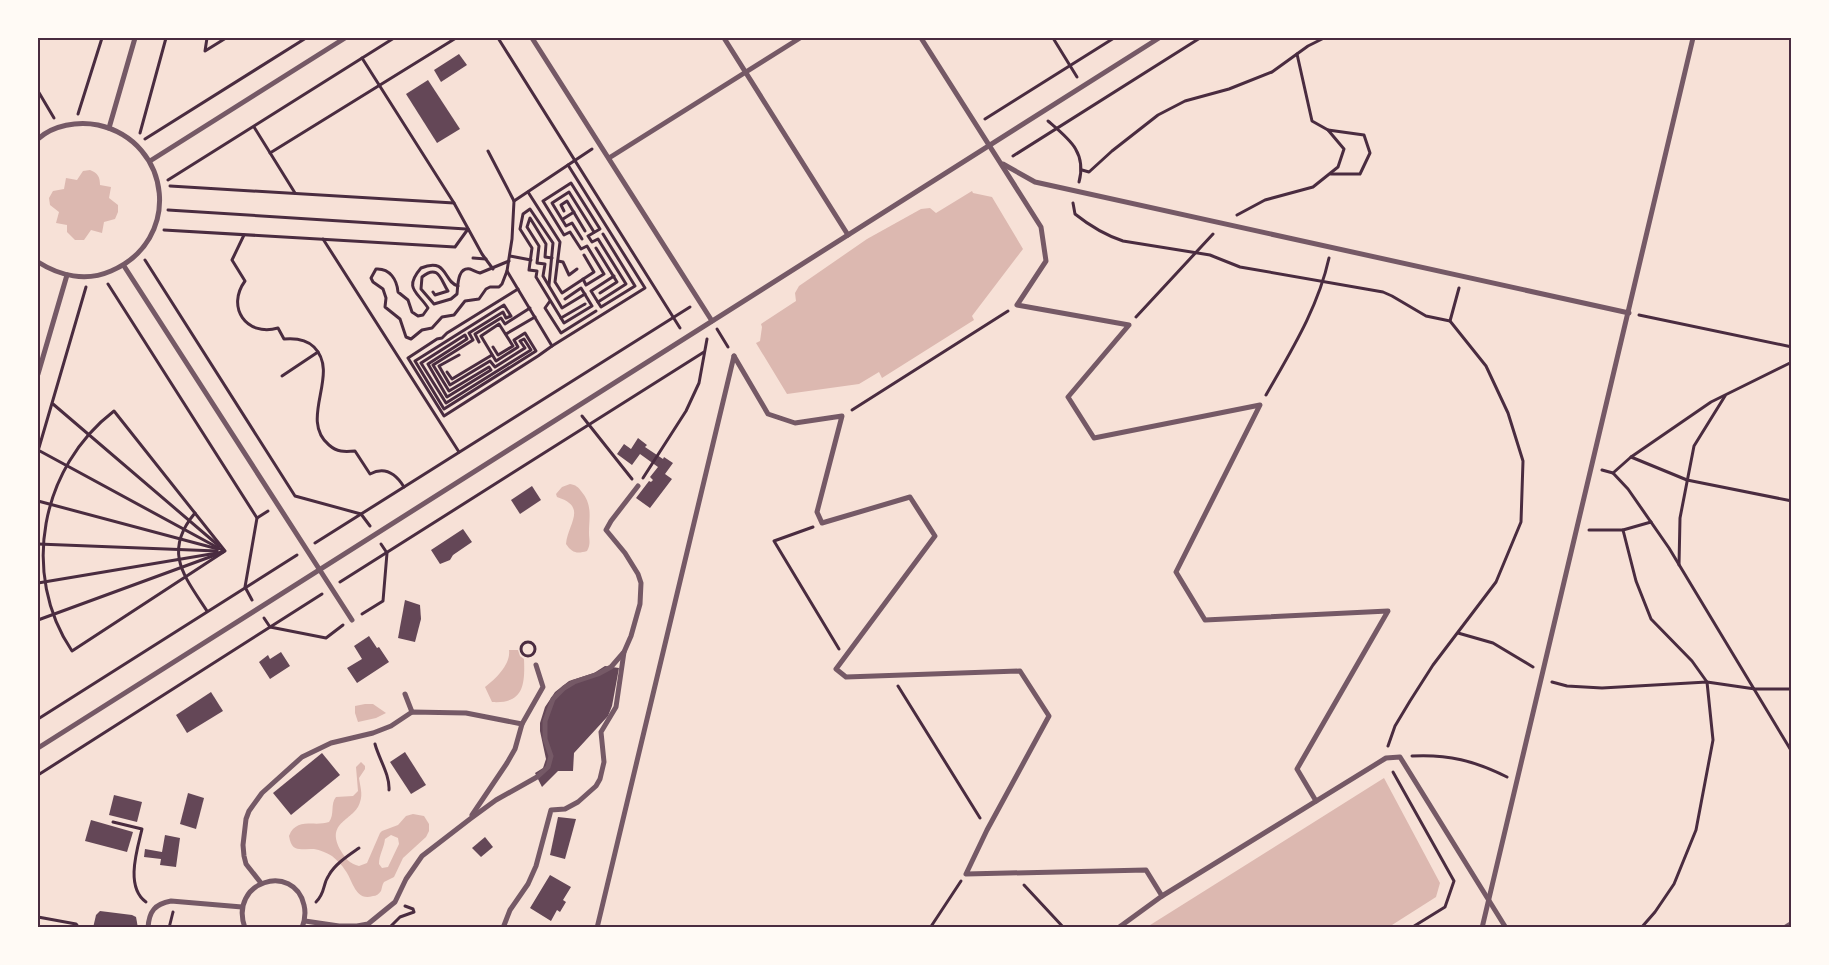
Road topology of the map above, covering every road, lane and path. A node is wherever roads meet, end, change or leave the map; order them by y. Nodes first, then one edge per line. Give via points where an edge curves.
1 (102, 38) edge
2 (135, 38) edge
3 (166, 38) edge
4 (207, 38) edge
5 (226, 38) edge
6 (306, 38) edge
7 (345, 38) edge
8 (394, 38) edge
9 (456, 38) edge
10 (498, 38) edge
11 (532, 38) edge
12 (724, 38) edge
13 (800, 38) edge
14 (921, 38) edge
15 (1053, 38) edge
16 (1114, 38) edge
17 (1159, 38) edge
18 (1200, 38) edge
19 (1324, 38) edge
20 (1693, 38) edge
21 (1297, 54) junction
22 (362, 58) junction
23 (1070, 65) junction
24 (746, 72) junction
25 (379, 85) junction
26 (1083, 86) junction
27 (38, 91) edge
28 (1040, 113) junction
29 (75, 124) junction
30 (976, 124) junction
31 (60, 127) junction
32 (254, 127) junction
33 (109, 128) junction
34 (1057, 129) junction
35 (1328, 130) junction
36 (39, 136) edge
37 (600, 144) junction
38 (136, 145) junction
39 (989, 145) junction
40 (488, 151) dead end
41 (270, 153) junction
42 (609, 158) junction
43 (576, 160) junction
44 (150, 161) junction
45 (1082, 161) dead end
46 (1001, 164) junction
47 (568, 165) junction
48 (1082, 170) dead end
49 (1329, 174) junction
50 (159, 186) junction
51 (528, 192) junction
52 (296, 193) junction
53 (514, 201) junction
54 (1073, 202) dead end
55 (454, 203) junction
56 (160, 209) junction
57 (564, 211) dead end
58 (574, 212) junction
59 (562, 219) junction
60 (1222, 223) junction
61 (155, 229) junction
62 (468, 229) junction
63 (585, 231) dead end
64 (594, 232) junction
65 (603, 234) dead end
66 (244, 235) junction
67 (848, 235) junction
68 (323, 239) junction
69 (582, 239) dead end
70 (1332, 247) junction
71 (596, 248) dead end
72 (140, 252) junction
73 (1197, 253) junction
74 (584, 255) dead end
75 (473, 258) dead end
76 (509, 258) junction
77 (552, 258) junction
78 (486, 259) junction
79 (531, 260) junction
80 (558, 261) junction
81 (38, 262) edge
82 (124, 266) junction
83 (493, 268) junction
84 (577, 269) dead end
85 (507, 271) junction
86 (396, 272) dead end
87 (66, 275) junction
88 (102, 275) junction
89 (392, 276) junction
90 (614, 276) junction
91 (89, 277) junction
92 (583, 279) junction
93 (1324, 282) junction
94 (549, 285) junction
95 (458, 286) junction
96 (1459, 288) dead end
97 (518, 289) junction
98 (433, 292) dead end
99 (476, 292) dead end
100 (600, 293) dead end
101 (585, 294) junction
102 (595, 296) junction
103 (479, 298) junction
104 (565, 299) dead end
105 (550, 301) junction
106 (699, 301) junction
107 (587, 302) junction
108 (598, 302) junction
109 (1017, 305) junction
110 (530, 308) junction
111 (596, 311) dead end
112 (1629, 313) junction
113 (535, 317) junction
114 (673, 317) junction
115 (561, 318) junction
116 (712, 321) junction
117 (1449, 321) junction
118 (1129, 325) junction
119 (506, 334) junction
120 (686, 337) junction
121 (479, 342) dead end
122 (552, 346) junction
123 (493, 347) dead end
124 (1791, 347) edge
125 (318, 352) junction
126 (704, 352) junction
127 (459, 355) dead end
128 (492, 355) junction
129 (734, 356) junction
130 (1791, 362) edge
131 (447, 372) dead end
132 (38, 374) edge
133 (282, 376) dead end
134 (1726, 394) junction
135 (53, 404) junction
136 (1260, 405) junction
137 (575, 408) junction
138 (842, 416) junction
139 (589, 424) junction
140 (89, 434) junction
141 (38, 451) edge
142 (459, 452) junction
143 (1631, 457) junction
144 (66, 466) junction
145 (1592, 467) junction
146 (1613, 473) junction
147 (1686, 480) junction
148 (638, 486) junction
149 (404, 487) junction
150 (38, 501) edge
151 (1791, 501) edge
152 (50, 504) junction
153 (195, 513) junction
154 (361, 514) junction
155 (189, 520) junction
156 (1651, 522) junction
157 (822, 524) junction
158 (1577, 528) junction
159 (185, 530) junction
160 (1623, 530) junction
161 (375, 534) junction
162 (180, 539) junction
163 (38, 544) edge
164 (42, 544) junction
165 (179, 549) junction
166 (306, 549) junction
167 (225, 551) junction
168 (387, 553) junction
169 (178, 559) junction
170 (1679, 565) junction
171 (181, 567) junction
172 (319, 570) junction
173 (185, 578) junction
174 (45, 582) junction
175 (38, 583) edge
176 (245, 587) junction
177 (331, 588) junction
178 (258, 609) junction
179 (207, 611) junction
180 (53, 614) junction
181 (38, 620) edge
182 (352, 620) junction
183 (270, 627) junction
184 (1458, 633) junction
185 (532, 643) joint
186 (624, 652) junction
187 (844, 658) junction
188 (536, 665) dead end
189 (1543, 673) junction
190 (895, 676) junction
191 (1707, 682) junction
192 (1567, 686) dead end
193 (1755, 688) junction
194 (1791, 689) edge
195 (405, 694) dead end
196 (412, 712) junction
197 (38, 718) edge
198 (522, 724) junction
199 (373, 733) junction
200 (38, 748) edge
201 (1791, 752) edge
202 (1400, 757) junction
203 (1386, 758) junction
204 (38, 774) edge
205 (1517, 782) junction
206 (389, 790) dead end
207 (1316, 801) junction
208 (470, 819) junction
209 (113, 822) dead end
210 (987, 830) junction
211 (359, 848) dead end
212 (966, 874) junction
213 (1021, 874) junction
214 (261, 883) junction
215 (1162, 896) junction
216 (1489, 898) junction
217 (395, 902) junction
218 (242, 907) junction
219 (155, 908) junction
220 (306, 911) junction
221 (38, 917) edge
222 (1791, 923) edge
223 (303, 924) edge
224 (79, 927) edge
225 (148, 927) edge
226 (245, 927) edge
227 (388, 927) edge
228 (503, 927) edge
229 (597, 927) edge
230 (930, 927) edge
231 (1064, 927) edge
232 (1118, 927) edge
233 (1411, 927) edge
234 (1482, 927) edge
235 (1506, 927) edge
236 (1641, 927) edge
237 (1784, 927) edge

1 - 29 path
2 - 33 street
3 - 38 path
4 - 5 path via 205,51
6 - 38 path
7 - 44 street
8 - 22 path
9 - 25 path
10 - 43 path
11 - 37 street
12 - 24 street
13 - 24 street
14 - 30 street
15 - 23 path
16 - 23 path
17 - 26 street
18 - 34 path
19 - 21 path
20 - 112 street
21 - 35 path via 1312,121
21 - 48 path via 1272,72 1185,101 1158,115 1089,172
22 - 25 path
22 - 32 path
23 - 26 path
23 - 30 path
24 - 42 street
24 - 67 street
25 - 41 path
25 - 55 path
26 - 28 street
27 - 31 path
28 - 34 path
28 - 39 street
29 - 31 street
29 - 33 street
30 - 39 street
31 - 36 street
32 - 41 path
32 - 50 path
33 - 38 street
34 - 45 path via 1073,143
34 - 46 path
35 - 49 path via 1344,149 1338,167
35 - 49 path via 1364,135 1370,153 1360,174
37 - 42 street
37 - 43 path
38 - 44 street
39 - 46 street
39 - 67 street
40 - 53 path
41 - 52 path
42 - 106 street
43 - 47 path
43 - 114 path
44 - 50 street
46 - 60 street via 1035,182
46 - 109 street via 1041,227 1046,261
47 - 51 path
47 - 122 path via 645,288
49 - 60 path via 1312,187 1265,200
50 - 52 path
50 - 56 street
51 - 53 path
51 - 80 path via 560,242
52 - 55 path
53 - 76 path
54 - 73 path via 1075,214 1110,237
55 - 62 path
56 - 61 street
56 - 62 path
57 - 58 path via 561,206 567,201
58 - 59 path
58 - 63 path
59 - 64 path via 552,203 569,192
59 - 69 path via 566,226 572,223
60 - 70 street
60 - 73 path
61 - 66 path
61 - 72 street
62 - 68 path via 455,247
62 - 78 path
64 - 92 path via 600,229 571,183 543,201 564,235 570,232 581,249 586,246 604,274 586,285
64 - 108 path via 588,236 592,242 598,238 626,284
65 - 108 path via 635,286 601,307
66 - 68 path
66 - 125 path via 232,260 245,281 240,288 238,310 258,329 278,328 284,339 306,341
67 - 116 street
68 - 142 path
70 - 93 path
70 - 112 street
71 - 90 path
72 - 82 street
72 - 154 path via 295,495
73 - 93 path via 1240,267
73 - 118 path
74 - 92 path via 594,272
75 - 78 path
76 - 79 path
76 - 83 path
76 - 85 path
77 - 79 path via 553,243 530,209 522,214 520,229 532,248
77 - 94 path
77 - 94 path via 545,257 546,244 530,218 527,227 538,246 537,262 545,264 543,276
78 - 83 path
79 - 105 path via 529,270 537,271 536,277
80 - 84 path via 563,262 569,275
80 - 92 path via 555,282 562,292
81 - 87 street
82 - 88 street
82 - 166 street
83 - 95 path via 480,273 463,271
85 - 97 path
85 - 103 path via 502,284 490,287
86 - 89 path
87 - 91 street
87 - 132 street
88 - 91 street
88 - 176 path via 256,518
89 - 95 path via 398,292 418,316 428,308 413,289 421,268 440,267 451,283
89 - 103 path via 380,268 371,278 383,289 385,307 400,319 406,337 411,339 432,328 442,317 454,315 465,301
90 - 100 path via 617,282
90 - 102 path via 591,291
91 - 135 path
93 - 117 path via 1383,292 1426,316
93 - 136 path
94 - 101 path via 562,308
95 - 98 path via 451,299 434,304 421,289 422,277 430,272 440,274 448,291 435,296
96 - 117 path
97 - 110 path
97 - 122 path via 408,357 444,416
99 - 103 path
101 - 104 path via 581,288
101 - 107 path
102 - 107 path
102 - 108 path
105 - 111 path via 545,308 561,333
105 - 115 path
106 - 114 path
106 - 116 street
107 - 115 path
107 - 115 path via 592,306 564,323
109 - 118 street
109 - 138 path
110 - 113 path
110 - 121 path via 505,324 501,318 475,334
112 - 124 path
112 - 145 street
113 - 119 path
113 - 122 path
114 - 120 path
114 - 142 path
116 - 120 street
116 - 126 path
116 - 129 path
117 - 184 path via 1486,366 1508,413 1523,461 1521,522 1496,582
118 - 136 street via 1068,397 1094,438
119 - 123 path via 513,346 498,355
119 - 128 path via 499,324 481,336
120 - 137 street
125 - 133 path
125 - 149 path via 324,369 318,403 321,435 339,452 355,451 370,474 377,470 391,473
126 - 139 path
126 - 148 path via 699,383 686,411
127 - 128 path via 439,366 450,385 490,361 495,367 525,348 520,341 524,339 531,350 446,403 421,363 465,335 467,339 428,364 447,397 491,370 489,366 449,391 433,365 473,340 469,333 502,312 506,318 511,316 504,305 415,361 444,409 536,351 525,333 514,340 518,347 496,361
128 - 131 path via 466,367 452,379
129 - 138 street via 768,414 795,423
129 - 229 street
130 - 134 path
134 - 143 path
134 - 147 path via 1694,446
135 - 140 path
135 - 141 path
136 - 207 street via 1176,572 1205,620 1388,611 1297,769
137 - 139 path
137 - 161 street
138 - 157 street via 817,512
139 - 148 path
139 - 168 path
140 - 144 path
140 - 153 path via 114,411
140 - 155 path
141 - 144 path
142 - 149 path
143 - 146 path
143 - 147 path
144 - 152 path
144 - 159 path
145 - 146 path
145 - 158 street
146 - 156 path
147 - 151 path
147 - 170 path
148 - 186 street via 606,530 633,564 641,583 640,604
149 - 154 path
150 - 152 path
152 - 162 path
152 - 164 path
153 - 155 path
153 - 167 path
154 - 161 path
154 - 166 path
155 - 159 path
155 - 167 path
156 - 160 path
156 - 170 path
157 - 187 path via 774,541
157 - 187 street via 910,497 935,536
158 - 160 path
158 - 189 street
159 - 162 path
159 - 167 path
160 - 191 path via 1651,619
161 - 168 path
161 - 172 street
162 - 165 path
162 - 167 path
163 - 164 path
164 - 165 path
164 - 174 path
165 - 167 path
165 - 169 path
166 - 172 street
166 - 176 path
167 - 169 path
167 - 171 path
167 - 173 path
168 - 177 path
168 - 182 path via 383,601
169 - 171 path
169 - 174 path
170 - 193 path
171 - 173 path
171 - 180 path
172 - 177 street
172 - 178 street
173 - 179 path
173 - 180 path via 72,651
174 - 175 path
174 - 180 path
176 - 178 path
176 - 179 path
177 - 182 street
177 - 183 path
178 - 183 path
178 - 200 street
179 - 197 path
180 - 181 path
182 - 183 path via 326,638
183 - 204 path
184 - 189 path via 1493,643
184 - 203 path via 1395,726
185 - 185 path via 535,652 525,656 521,646
186 - 208 street via 611,667 573,682 553,699 545,721 545,739 551,756 544,772
186 - 228 street via 616,707 601,732 604,762 600,779 578,802 551,810 536,866
187 - 190 street via 836,669 846,677
188 - 198 street via 543,687
189 - 205 street
190 - 210 path via 898,689
190 - 210 street via 1020,671 1048,716
191 - 192 path
191 - 193 path
191 - 236 path via 1713,740 1696,830 1674,884
193 - 194 path
193 - 201 path
195 - 196 street
196 - 198 street via 466,713
196 - 199 street
198 - 208 street via 507,763
199 - 206 path
199 - 214 street via 331,743 302,757 255,802 246,819 244,856
202 - 203 street
202 - 205 path via 1457,757
202 - 216 street
203 - 207 street
203 - 233 path via 1454,882 1445,908
205 - 216 street
207 - 215 street
208 - 217 street via 422,856
209 - 219 path via 141,829 133,866 136,886 141,898
210 - 212 street
211 - 220 path via 333,870 324,893
212 - 213 street
212 - 230 path
213 - 215 street via 1146,870
213 - 231 path via 1023,884
214 - 218 street via 252,889
214 - 220 street via 271,880 291,885 299,892
215 - 232 street
216 - 234 street
216 - 235 street
217 - 223 street via 368,924 357,927
217 - 227 path via 414,912
218 - 219 street via 171,902
218 - 226 street
219 - 225 street
220 - 223 street
221 - 224 path
222 - 237 street

